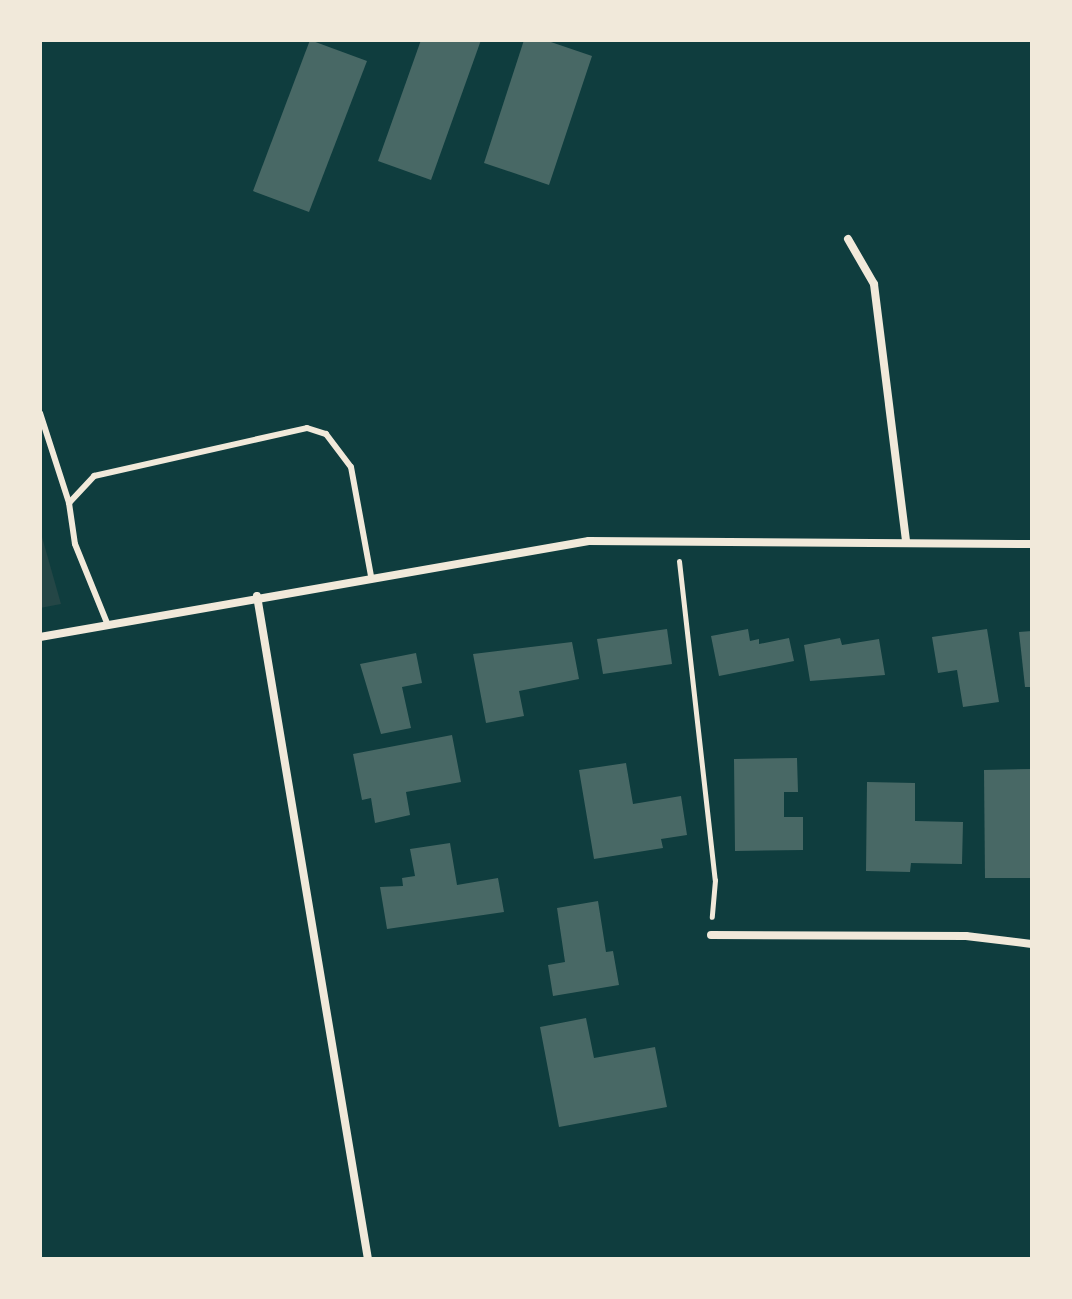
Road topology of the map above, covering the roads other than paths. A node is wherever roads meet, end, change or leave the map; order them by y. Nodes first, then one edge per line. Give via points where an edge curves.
1 (848, 239) dead end
2 (40, 413) edge
3 (69, 503) junction
4 (906, 541) junction
5 (1032, 544) edge
6 (371, 576) junction
7 (257, 596) junction
8 (107, 623) junction
9 (40, 637) edge
10 (711, 935) road end
11 (1032, 944) edge
12 (368, 1259) edge

1 - 4 street via 874,284
2 - 3 lane
3 - 6 lane via 94,476 307,428 326,434 351,467
3 - 8 lane via 75,544
4 - 5 street
4 - 6 street via 589,541
6 - 7 street
7 - 8 street
7 - 12 street
8 - 9 street
10 - 11 street via 966,936

